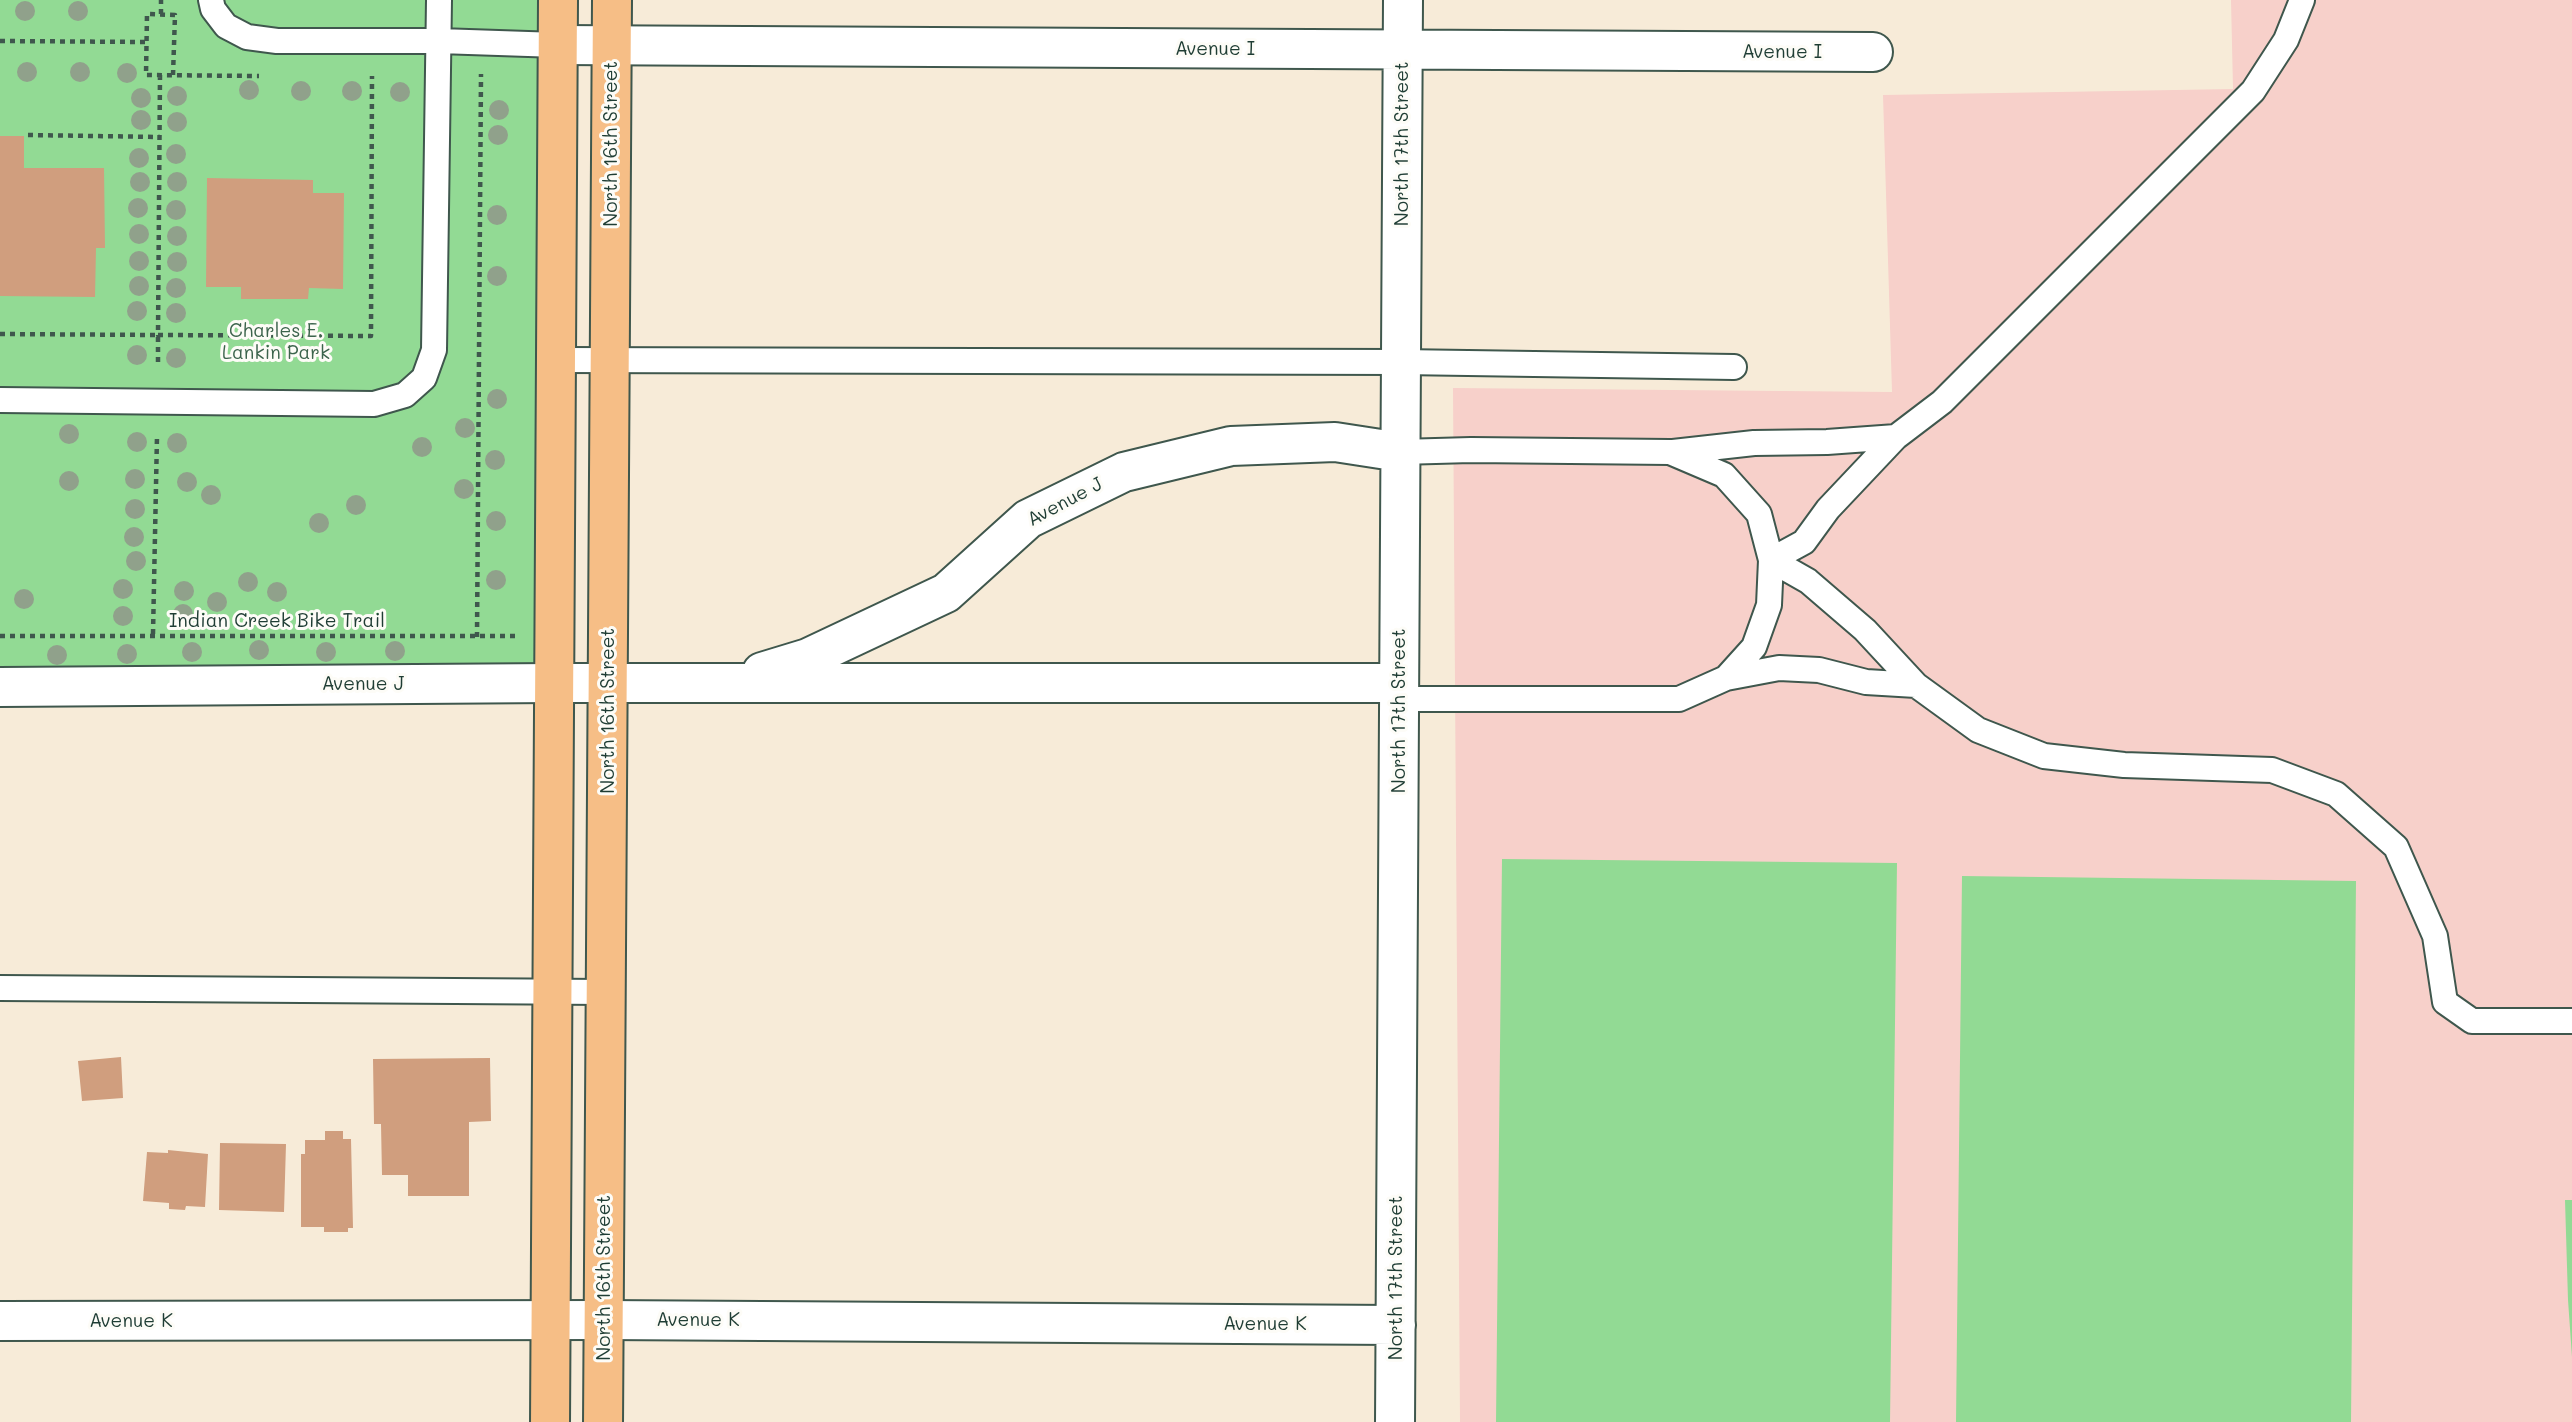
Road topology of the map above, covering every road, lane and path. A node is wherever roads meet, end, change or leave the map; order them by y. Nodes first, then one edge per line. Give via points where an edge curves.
1 (161, 0) edge
2 (211, 0) edge
3 (439, 0) edge
4 (558, 0) edge
5 (612, 0) edge
6 (1403, 0) edge
7 (2302, 0) edge
8 (161, 14) junction
9 (0, 41) edge
10 (439, 41) junction
11 (147, 42) junction
12 (482, 42) junction
13 (558, 45) junction
14 (612, 46) junction
15 (1402, 49) junction
16 (1873, 52) dead end
17 (160, 75) junction
18 (173, 75) junction
19 (266, 76) dead end
20 (359, 76) dead end
21 (28, 135) dead end
22 (160, 137) junction
23 (0, 334) edge
24 (158, 335) junction
25 (556, 360) junction
26 (610, 360) junction
27 (1401, 362) junction
28 (1734, 367) dead end
29 (0, 400) edge
30 (157, 401) junction
31 (1896, 437) junction
32 (1400, 452) junction
33 (1670, 452) junction
34 (1771, 560) junction
35 (153, 634) junction
36 (0, 636) edge
37 (555, 636) junction
38 (477, 637) junction
39 (1726, 678) junction
40 (554, 683) junction
41 (608, 683) junction
42 (726, 683) junction
43 (1916, 685) junction
44 (0, 687) edge
45 (1399, 691) junction
46 (0, 988) edge
47 (552, 992) junction
48 (606, 992) junction
49 (2572, 1021) edge
50 (550, 1320) junction
51 (604, 1320) junction
52 (0, 1321) edge
53 (1396, 1325) junction
54 (550, 1422) edge
55 (603, 1422) edge
56 (1395, 1422) edge

1 - 8 path
2 - 10 lane via 226,26 247,37
3 - 10 lane
4 - 13 main road
5 - 14 main road, North 16th Street
6 - 15 street, North 17th Street
7 - 31 lane via 2286,40 2253,91 1942,402
8 - 11 path via 147,14
8 - 18 path via 175,15
9 - 11 path
10 - 12 lane
10 - 30 lane via 436,318 434,350 424,378 405,395 374,404
11 - 17 path via 146,75
12 - 13 lane
12 - 38 path
13 - 14 street, Avenue I
13 - 25 main road
14 - 15 street, Avenue I
14 - 26 main road, North 16th Street
15 - 16 street, Avenue I
15 - 27 street, North 17th Street
17 - 18 path
17 - 22 path
18 - 19 path
20 - 24 path via 373,76 371,337
21 - 22 path
22 - 24 path
23 - 24 path
24 - 30 path
25 - 26 lane
25 - 37 main road
26 - 27 lane
26 - 41 main road, North 16th Street
27 - 28 lane
27 - 32 street, North 17th Street
29 - 30 lane
30 - 35 path
31 - 33 lane
31 - 34 lane via 1828,509 1804,542
32 - 33 lane
32 - 42 street, Avenue J via 1335,442 1231,446 1124,472 1028,519 946,593 808,658
32 - 45 street, North 17th Street
33 - 34 lane via 1724,475 1759,514
34 - 39 lane via 1769,605 1754,647
34 - 43 lane via 1808,581 1865,630
35 - 36 path, Indian Creek Bike Trail
35 - 38 path, Indian Creek Bike Trail
37 - 38 path, Indian Creek Bike Trail
37 - 40 main road
39 - 43 lane via 1779,668
39 - 45 lane via 1679,699
40 - 41 street, Avenue J
40 - 44 street, Avenue J
40 - 47 main road
41 - 42 street, Avenue J
41 - 48 main road, North 16th Street
42 - 45 street, Avenue J
43 - 49 lane via 1978,730 2044,756 2124,765 2272,770 2336,794 2396,847 2435,936 2445,1002 2472,1021
45 - 53 street, North 17th Street
46 - 47 lane
47 - 48 lane
47 - 50 main road
48 - 51 main road, North 16th Street
50 - 51 street, Avenue K
50 - 52 street, Avenue K
50 - 54 main road
51 - 53 street, Avenue K
51 - 55 main road, North 16th Street
53 - 56 street, North 17th Street

